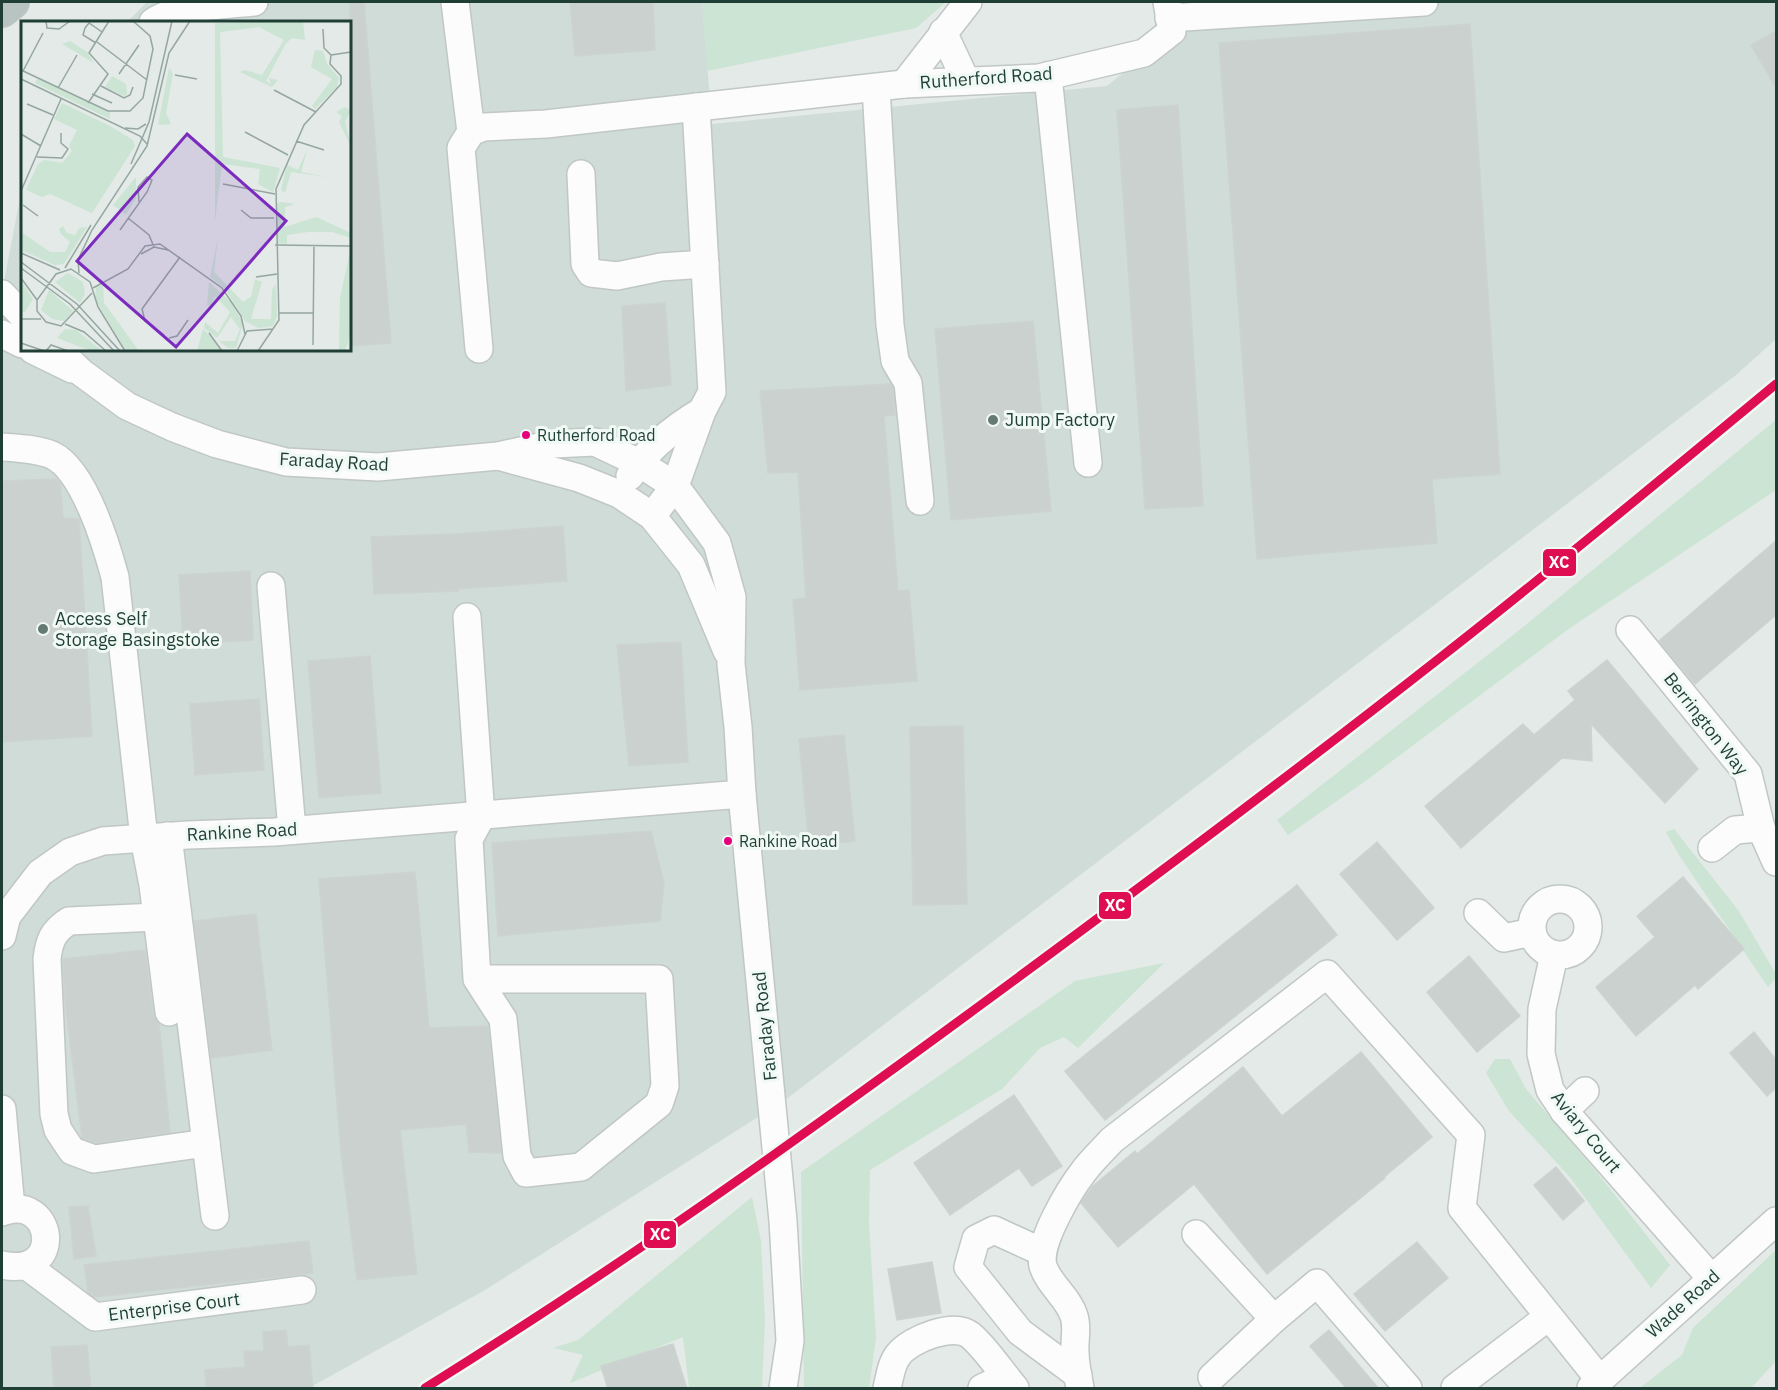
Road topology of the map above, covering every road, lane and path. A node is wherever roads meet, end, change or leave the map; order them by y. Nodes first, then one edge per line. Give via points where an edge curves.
1 (12, 2) edge
2 (254, 2) edge
3 (455, 2) edge
4 (968, 2) edge
5 (1424, 2) edge
6 (2, 10) edge
7 (1168, 10) edge
8 (155, 21) edge
9 (943, 33) junction
10 (1048, 76) junction
11 (966, 81) junction
12 (904, 84) junction
13 (876, 88) junction
14 (696, 107) junction
15 (471, 132) junction
16 (581, 174) dead end
17 (705, 264) junction
18 (2, 294) edge
19 (21, 314) edge
20 (2, 334) edge
21 (21, 344) edge
22 (479, 349) dead end
23 (35, 351) edge
24 (59, 351) edge
25 (82, 373) junction
26 (702, 411) junction
27 (663, 440) junction
28 (595, 442) junction
29 (2, 447) edge
30 (686, 455) junction
31 (498, 456) junction
32 (639, 463) junction
33 (1088, 463) dead end
34 (675, 486) junction
35 (620, 494) junction
36 (920, 501) dead end
37 (692, 509) junction
38 (652, 516) junction
39 (271, 586) dead end
40 (467, 617) dead end
41 (1630, 630) dead end
42 (731, 664) junction
43 (742, 794) junction
44 (481, 817) junction
45 (1761, 828) junction
46 (292, 830) junction
47 (156, 837) junction
48 (1712, 848) dead end
49 (1776, 862) edge
50 (1478, 913) dead end
51 (157, 917) junction
52 (1532, 932) junction
53 (2, 936) edge
54 (1554, 954) junction
55 (477, 979) junction
56 (169, 1012) dead end
57 (1585, 1091) dead end
58 (2, 1109) edge
59 (1564, 1111) junction
60 (206, 1143) junction
61 (6, 1210) edge
62 (215, 1216) dead end
63 (1776, 1221) edge
64 (1196, 1233) dead end
65 (1042, 1252) junction
66 (8, 1266) edge
67 (1711, 1278) junction
68 (302, 1290) dead end
69 (1548, 1317) junction
70 (1274, 1319) junction
71 (1212, 1377) dead end
72 (1079, 1382) edge
73 (1596, 1384) edge
74 (1001, 1385) edge
75 (783, 1389) edge
76 (887, 1389) edge
77 (1408, 1389) edge
78 (1455, 1389) edge

1 - 6 highway
2 - 8 street via 197,8
3 - 15 street
4 - 9 street, Rutherford Road
5 - 7 street
7 - 10 street, Rutherford Road via 1172,31 1144,53
9 - 11 street
9 - 12 street, Rutherford Road
10 - 11 street, Rutherford Road
10 - 33 street
11 - 12 street, Rutherford Road
12 - 13 street, Rutherford Road
13 - 14 street, Rutherford Road
13 - 36 street via 891,325 895,361 908,383
14 - 15 street, Rutherford Road via 546,124 484,126
14 - 17 street
15 - 22 street via 461,148
16 - 17 street via 585,264 591,273 617,276
17 - 26 street via 712,392
18 - 19 street
20 - 21 street
23 - 25 street, Faraday Road
24 - 25 street, Faraday Road
25 - 31 street, Faraday Road via 127,406 172,427 217,444 286,462 378,467
26 - 27 street
26 - 30 street
27 - 28 street via 631,447
27 - 32 street
28 - 31 street, Faraday Road via 553,444
28 - 32 street, Faraday Road
29 - 47 street via 53,456 70,471 104,537 115,576
30 - 34 street
30 - 37 street
31 - 35 street, Faraday Road via 579,478
32 - 34 street, Faraday Road
32 - 35 street
34 - 37 street, Faraday Road
34 - 38 street
35 - 38 street, Faraday Road
37 - 42 street, Faraday Road via 717,543 732,597
38 - 42 street, Faraday Road via 691,564
39 - 46 street
40 - 44 street
41 - 45 street, Berrington Way via 1748,774
42 - 43 street, Faraday Road
43 - 44 street, Rankine Road
43 - 75 street, Faraday Road via 783,1221 790,1341
44 - 46 street, Rankine Road
44 - 55 street via 469,839
45 - 48 street via 1736,830
45 - 49 street, Berrington Way
46 - 47 street, Rankine Road
47 - 51 street
47 - 53 street, Rankine Road via 104,841 70,852 30,884 7,916
47 - 60 street
50 - 52 street via 1504,938
51 - 56 street
51 - 60 street via 69,921 48,942 54,1114 58,1130 72,1151 94,1159
52 - 54 street via 1545,951
52 - 54 street via 1539,908 1547,902 1569,900 1583,910 1588,924 1586,938 1572,952
54 - 59 street, Aviary Court via 1542,1009 1541,1054 1550,1090
55 - 55 street via 503,1019 517,1156 525,1173 581,1167 659,1104 665,1086 659,979
57 - 59 street
58 - 61 street
59 - 67 street, Aviary Court
60 - 62 street
61 - 66 street via 21,1208 31,1212 43,1225 46,1236 38,1259
63 - 67 street, Wade Road
64 - 70 street
65 - 69 street via 1084,1170 1112,1140 1327,974 1471,1135 1462,1208
65 - 72 street via 1043,1266 1076,1319 1074,1353
65 - 72 street via 994,1230 976,1239 968,1267 1020,1332
66 - 68 street, Enterprise Court via 94,1317
67 - 73 street, Wade Road
69 - 73 street
69 - 78 street
70 - 71 street
70 - 77 street via 1317,1283
74 - 76 street via 969,1334 955,1328 915,1341 899,1353

